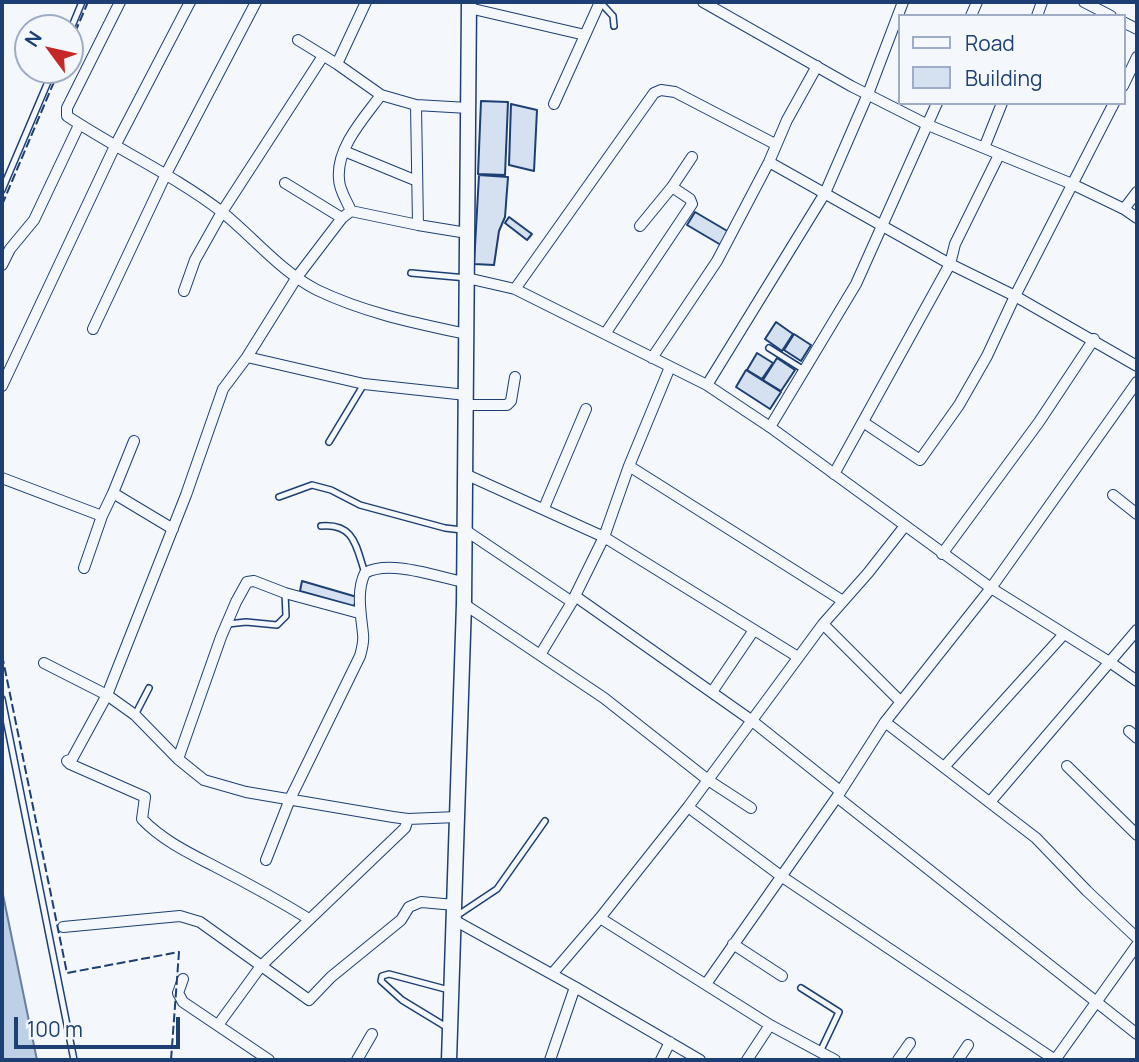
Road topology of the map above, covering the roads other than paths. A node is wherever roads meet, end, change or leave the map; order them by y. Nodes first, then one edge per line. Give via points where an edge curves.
1 (120, 2) edge
2 (190, 2) edge
3 (256, 2) edge
4 (366, 2) edge
5 (600, 2) edge
6 (703, 2) edge
7 (1084, 2) edge
8 (469, 5) edge
9 (1107, 14) edge
10 (898, 15) edge
11 (614, 26) dead end
12 (585, 35) junction
13 (298, 40) dead end
14 (323, 56) junction
15 (1137, 57) edge
16 (337, 64) junction
17 (817, 66) junction
18 (1125, 82) edge
19 (47, 84) edge
20 (868, 94) junction
21 (381, 95) junction
22 (554, 104) dead end
23 (416, 105) junction
24 (936, 105) edge
25 (1001, 105) edge
26 (1114, 105) edge
27 (468, 108) junction
28 (79, 125) junction
29 (928, 125) junction
30 (775, 144) junction
31 (115, 146) junction
32 (984, 148) junction
33 (344, 151) junction
34 (999, 155) junction
35 (692, 157) dead end
36 (769, 162) junction
37 (166, 174) junction
38 (416, 181) junction
39 (285, 183) dead end
40 (1072, 184) junction
41 (672, 187) junction
42 (2, 190) edge
43 (825, 192) junction
44 (1137, 192) edge
45 (1124, 209) junction
46 (351, 211) junction
47 (222, 212) junction
48 (342, 218) junction
49 (1137, 218) edge
50 (418, 225) junction
51 (639, 226) dead end
52 (883, 227) junction
53 (467, 233) junction
54 (950, 264) junction
55 (2, 265) edge
56 (411, 273) dead end
57 (297, 277) junction
58 (467, 278) junction
59 (515, 289) junction
60 (184, 291) dead end
61 (1015, 296) junction
62 (93, 329) dead end
63 (466, 334) junction
64 (605, 334) junction
65 (1094, 339) junction
66 (769, 348) dead end
67 (247, 357) junction
68 (652, 358) junction
69 (1137, 366) edge
70 (670, 367) junction
71 (804, 370) junction
72 (515, 377) dead end
73 (1137, 382) edge
74 (364, 384) junction
75 (707, 385) junction
76 (2, 386) edge
77 (466, 400) junction
78 (586, 409) dead end
79 (863, 422) junction
80 (770, 427) junction
81 (134, 441) dead end
82 (329, 442) dead end
83 (629, 466) junction
84 (465, 474) junction
85 (834, 474) junction
86 (2, 478) edge
87 (113, 493) junction
88 (1113, 495) dead end
89 (279, 497) dead end
90 (544, 508) junction
91 (1137, 514) edge
92 (102, 516) junction
93 (321, 526) dead end
94 (904, 527) junction
95 (173, 529) junction
96 (465, 530) junction
97 (604, 537) junction
98 (942, 554) junction
99 (84, 568) dead end
100 (365, 573) junction
101 (464, 582) junction
102 (991, 588) junction
103 (285, 593) junction
104 (573, 599) junction
105 (843, 601) junction
106 (464, 604) junction
107 (359, 613) junction
108 (228, 624) junction
109 (823, 624) junction
110 (754, 630) junction
111 (1137, 630) edge
112 (1064, 634) junction
113 (540, 655) junction
114 (799, 657) junction
115 (44, 663) dead end
116 (1111, 663) junction
117 (1137, 681) edge
118 (149, 688) dead end
119 (712, 692) junction
120 (107, 695) junction
121 (2, 699) edge
122 (901, 702) junction
123 (135, 715) junction
124 (751, 720) junction
125 (886, 722) junction
126 (1129, 731) dead end
127 (1137, 738) edge
128 (178, 759) junction
129 (1067, 766) dead end
130 (944, 767) junction
131 (708, 780) junction
132 (838, 794) junction
133 (290, 799) junction
134 (990, 802) junction
135 (688, 807) junction
136 (751, 808) dead end
137 (457, 817) junction
138 (408, 819) junction
139 (545, 821) dead end
140 (1137, 835) edge
141 (266, 860) dead end
142 (781, 876) junction
143 (454, 914) junction
144 (600, 918) junction
145 (309, 919) junction
146 (63, 927) dead end
147 (1137, 938) edge
148 (733, 944) junction
149 (1137, 945) edge
150 (261, 966) junction
151 (552, 974) junction
152 (782, 976) dead end
153 (183, 979) dead end
154 (706, 984) junction
155 (575, 987) junction
156 (801, 988) dead end
157 (452, 991) junction
158 (1096, 1001) junction
159 (770, 1025) junction
160 (218, 1026) junction
161 (451, 1030) junction
162 (372, 1034) dead end
163 (1137, 1034) edge
164 (670, 1042) junction
165 (910, 1043) dead end
166 (968, 1045) dead end
167 (820, 1052) junction
168 (74, 1060) edge
169 (269, 1060) edge
170 (358, 1060) edge
171 (449, 1060) edge
172 (550, 1060) edge
173 (661, 1060) edge
174 (700, 1060) edge
175 (747, 1060) edge
176 (835, 1060) edge
177 (898, 1060) edge
178 (958, 1060) edge
179 (1055, 1060) edge

1 - 28 street via 67,108 67,117
2 - 31 street
3 - 37 street
4 - 16 street
5 - 11 lane
5 - 12 street
6 - 17 street
7 - 9 street
8 - 12 street
8 - 27 street
10 - 20 street
12 - 22 street
13 - 14 street
14 - 16 street
14 - 47 street
15 - 18 street
16 - 21 street
17 - 20 street
17 - 30 street
19 - 42 lane
20 - 29 street
20 - 43 street
21 - 23 street
21 - 33 street
23 - 27 street
23 - 38 street
24 - 29 street
25 - 32 street
26 - 40 street
27 - 53 street
28 - 31 street
28 - 55 street via 34,220
29 - 32 street
29 - 52 street
30 - 36 street
30 - 59 street via 674,92 654,93
31 - 37 street
31 - 76 street
32 - 34 street
33 - 38 street
33 - 46 street via 339,179
34 - 40 street
34 - 54 street via 955,244
35 - 41 street
36 - 43 street
36 - 68 street via 717,261
37 - 47 street
37 - 62 street
38 - 50 street
39 - 48 street
40 - 45 street
40 - 61 street
41 - 51 street
41 - 64 street via 692,204
43 - 52 street
43 - 75 street
44 - 45 street
45 - 49 street
46 - 48 street
46 - 50 street
47 - 57 street
47 - 60 street via 195,260
48 - 57 street
50 - 53 street
52 - 54 street
52 - 71 street via 856,284
53 - 58 street
54 - 61 street
54 - 79 street
56 - 58 lane
57 - 63 street via 378,314
57 - 67 street
58 - 59 street
58 - 63 street
59 - 64 street
61 - 65 street
61 - 79 street via 970,386 920,460
63 - 77 street
64 - 68 street
65 - 69 street
65 - 98 street
66 - 71 lane
67 - 74 street
67 - 95 street via 223,389
68 - 70 street
70 - 75 street
70 - 83 street
71 - 80 street
72 - 77 street via 507,405
73 - 102 street
74 - 77 street
74 - 82 lane
75 - 80 street
77 - 84 street
78 - 90 street
79 - 85 street
80 - 85 street
81 - 87 street
83 - 97 street
83 - 105 street
84 - 90 street
84 - 96 street
85 - 94 street
86 - 92 street
87 - 92 street
87 - 95 street
88 - 91 street
89 - 96 lane via 312,485 360,505
90 - 97 street
92 - 99 street
93 - 100 lane via 340,526 347,531
94 - 98 street
94 - 105 street
95 - 120 street
96 - 101 street
96 - 104 street
97 - 104 street
97 - 110 street
98 - 102 street
100 - 101 street via 400,568
100 - 107 street
101 - 106 street
102 - 112 street
102 - 122 street
103 - 107 street
103 - 108 lane via 286,616 277,625
103 - 108 street via 247,582
104 - 113 street
104 - 119 street
105 - 109 street
106 - 113 street
106 - 137 street
107 - 133 street via 360,656
108 - 128 street
109 - 114 street
109 - 122 street
110 - 114 street
110 - 119 street
111 - 116 street
112 - 116 street
112 - 130 street
113 - 131 street via 604,698
114 - 124 street
115 - 120 street
116 - 117 street
116 - 134 street
118 - 123 lane
119 - 124 street
120 - 123 street
120 - 145 street via 67,761 142,795 146,800 142,819 159,834
121 - 168 lane
122 - 125 street
123 - 128 street
124 - 131 street
124 - 132 street
125 - 130 street
125 - 132 street
126 - 127 street
128 - 133 street via 204,780
129 - 140 street
130 - 134 street
131 - 135 street
131 - 136 street
132 - 142 street
132 - 158 street
133 - 138 street
133 - 141 street
134 - 147 street via 1036,838
135 - 142 street
135 - 144 street
137 - 138 street
137 - 143 street
138 - 145 street via 405,828
139 - 143 lane via 497,888
142 - 148 street
142 - 179 street
143 - 150 street via 421,902 409,907 401,920 309,1000
143 - 151 street
143 - 157 street
144 - 151 street
144 - 154 street
145 - 150 street
146 - 150 street via 180,916 200,922
148 - 152 street
148 - 154 street
149 - 158 street
150 - 160 street
151 - 155 street
153 - 160 street via 178,993 183,1002
154 - 159 street
155 - 164 street
155 - 172 street
156 - 167 lane via 839,1012
157 - 161 street
157 - 161 lane via 389,974 381,981 402,1000
158 - 163 street
158 - 179 street
159 - 167 street
159 - 175 street
160 - 169 street
161 - 171 street
162 - 170 street
164 - 173 street
164 - 174 street
165 - 177 street
166 - 178 street
167 - 176 street

